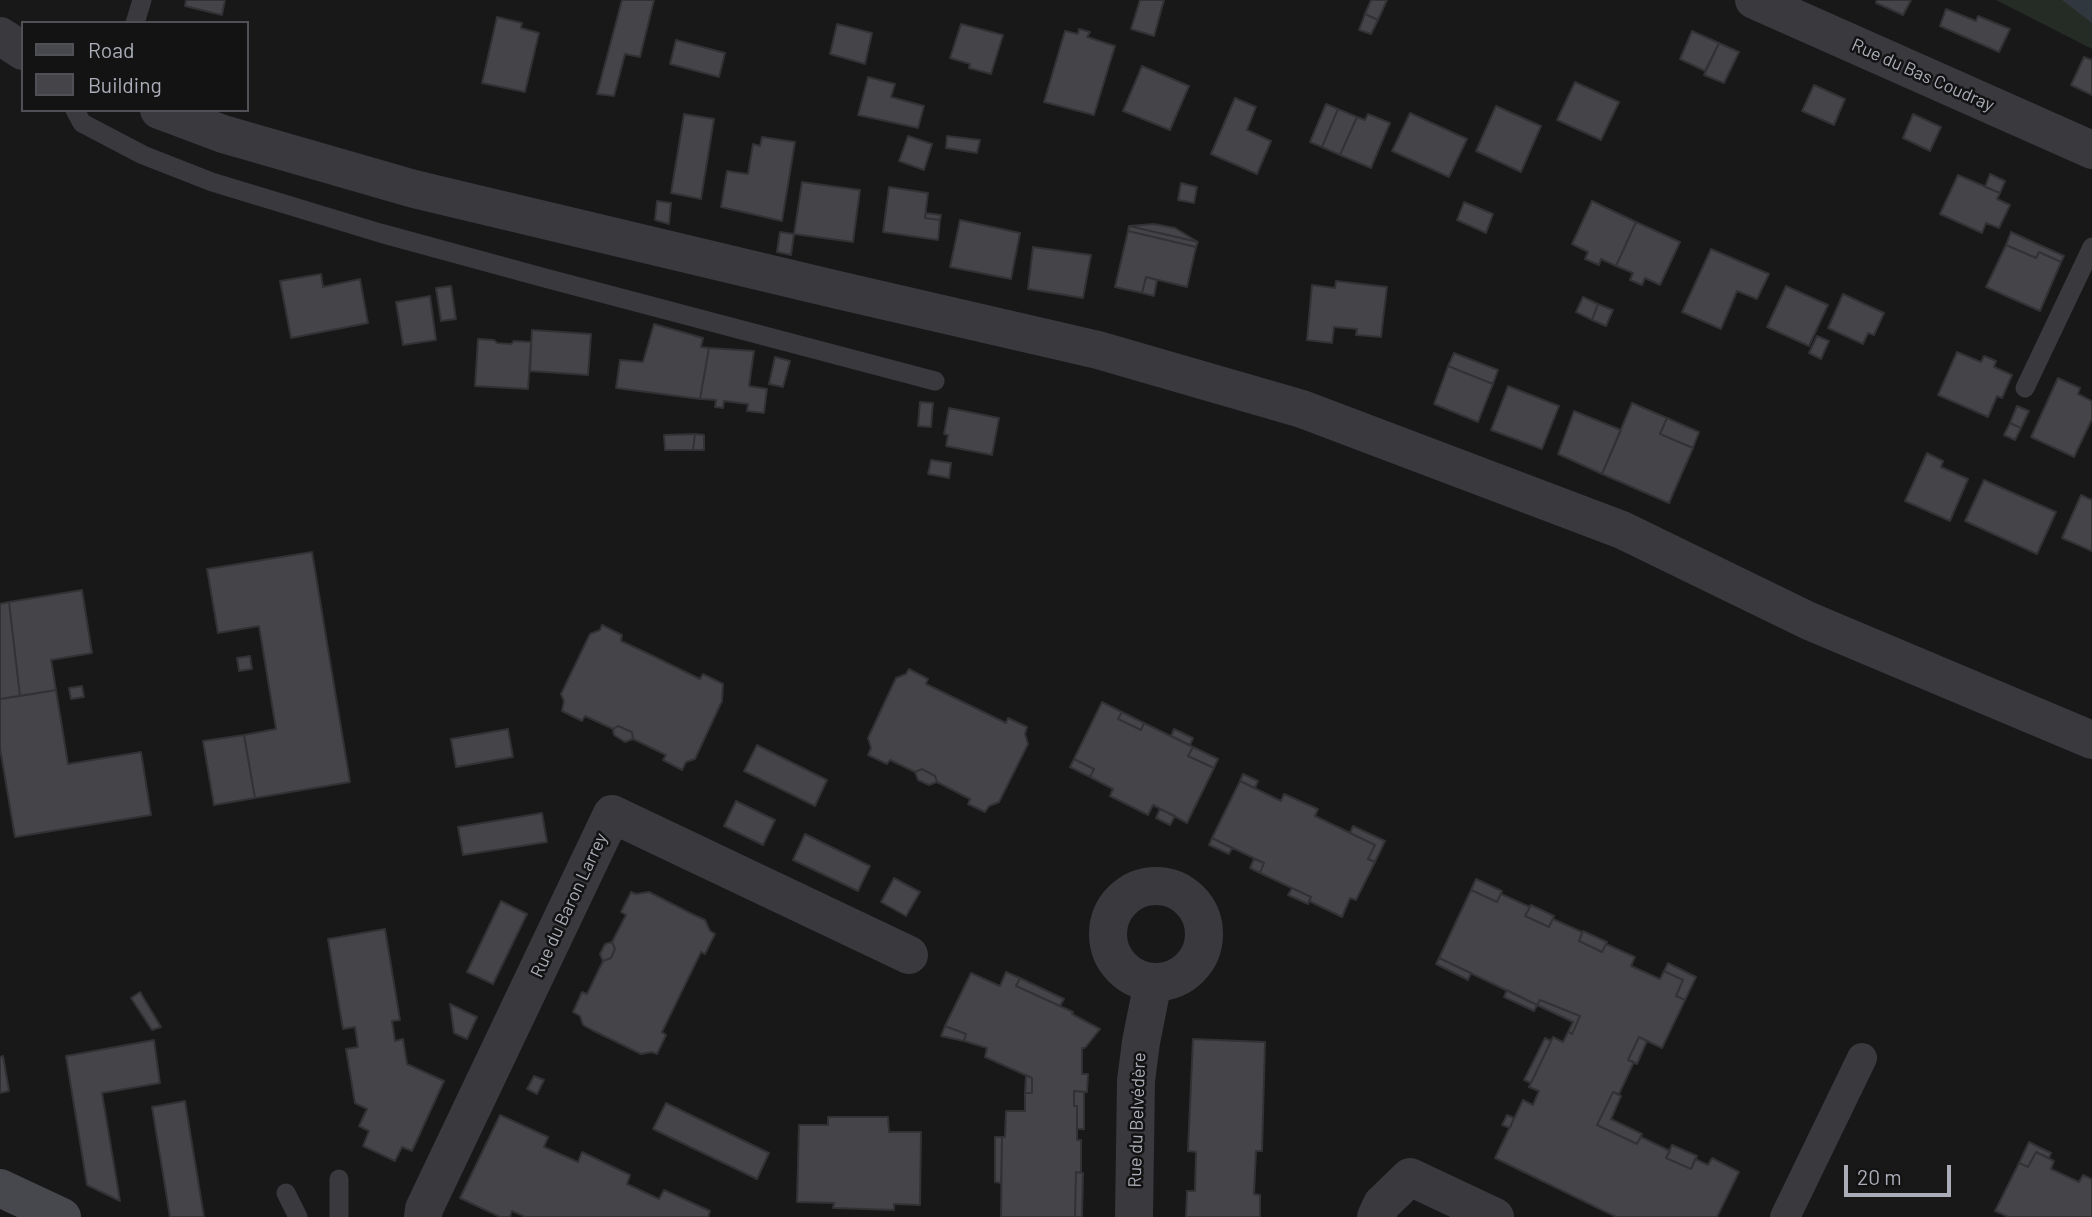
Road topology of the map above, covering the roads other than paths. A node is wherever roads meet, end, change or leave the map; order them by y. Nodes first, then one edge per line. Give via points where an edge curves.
1 (142, 0) edge
2 (1755, 0) edge
3 (136, 21) edge
4 (0, 36) edge
5 (21, 50) edge
6 (76, 112) edge
7 (164, 112) edge
8 (2092, 150) edge
9 (2092, 247) edge
10 (935, 381) dead end
11 (2025, 388) dead end
12 (2092, 740) edge
13 (909, 955) dead end
14 (1153, 982) dead end
15 (1862, 1058) dead end
16 (339, 1179) dead end
17 (0, 1188) edge
18 (286, 1193) dead end
19 (62, 1217) edge
20 (298, 1217) edge
21 (339, 1217) edge
22 (423, 1217) edge
23 (1134, 1217) edge
24 (1376, 1217) edge
25 (1495, 1217) edge
26 (1785, 1217) edge

1 - 3 lane
2 - 8 street, Rue du Bas Coudray
4 - 5 street
6 - 10 lane via 82,123 143,155 212,182 468,257
7 - 12 street via 223,134 414,188 1098,350 1302,409 1622,530 1809,621
9 - 11 lane
13 - 22 street, Rue du Baron Larrey via 612,814
14 - 23 street, Rue du Belvédère via 1136,1081
15 - 26 street
16 - 21 lane
17 - 19 main road
18 - 20 lane
24 - 25 street via 1382,1204 1410,1177

